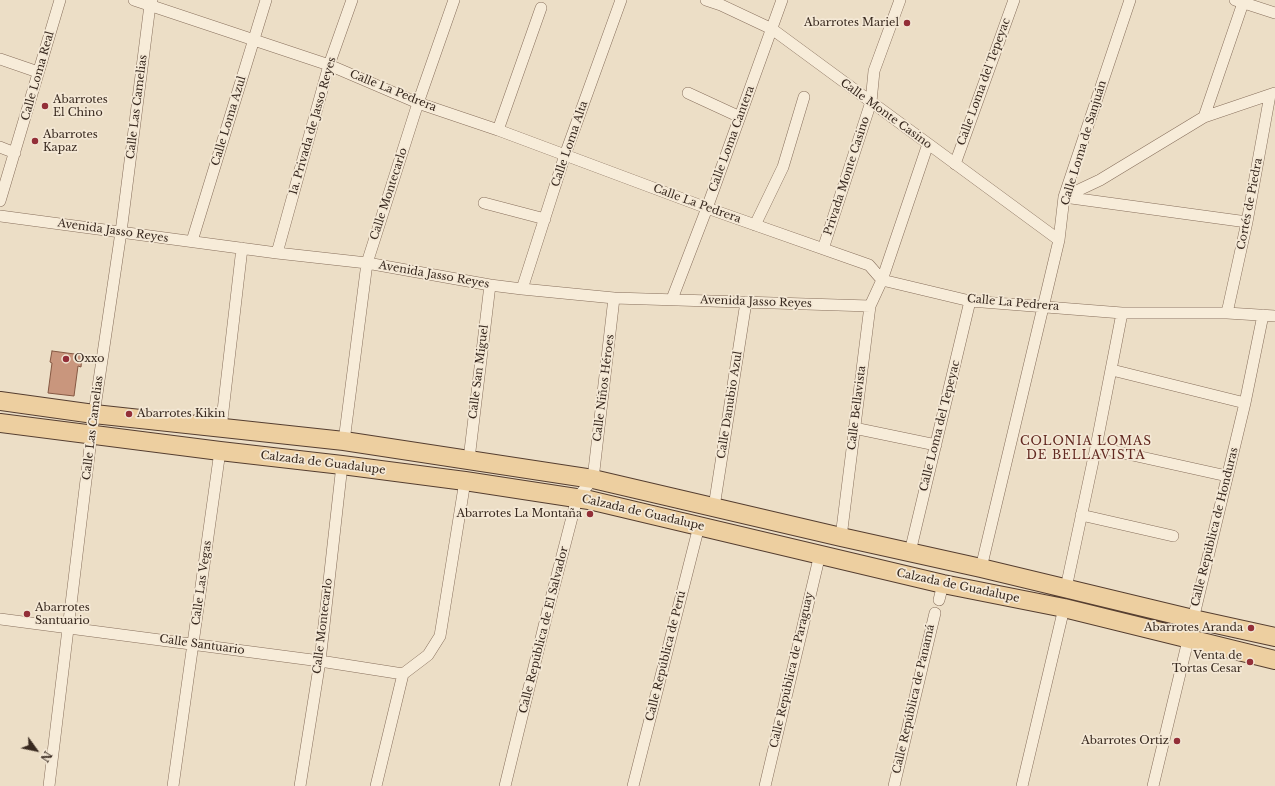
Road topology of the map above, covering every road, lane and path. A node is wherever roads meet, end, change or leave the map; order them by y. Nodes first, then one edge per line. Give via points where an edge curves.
1 (60, 0) edge
2 (134, 0) edge
3 (266, 0) edge
4 (352, 0) edge
5 (454, 0) edge
6 (621, 0) edge
7 (706, 0) edge
8 (782, 0) edge
9 (900, 0) edge
10 (1014, 0) edge
11 (1130, 0) edge
12 (1241, 1) edge
13 (151, 3) edge
14 (722, 3) edge
15 (541, 8) dead end
16 (1275, 13) edge
17 (772, 29) junction
18 (254, 40) junction
19 (0, 60) edge
20 (329, 65) junction
21 (38, 72) junction
22 (688, 93) dead end
23 (1273, 94) edge
24 (804, 97) dead end
25 (871, 102) junction
26 (418, 103) junction
27 (740, 117) junction
28 (1204, 117) junction
29 (498, 130) junction
30 (928, 144) junction
31 (0, 147) edge
32 (16, 152) junction
33 (565, 155) junction
34 (954, 164) junction
35 (1064, 197) junction
36 (0, 201) edge
37 (484, 203) dead end
38 (707, 208) junction
39 (0, 216) edge
40 (544, 219) junction
41 (1247, 222) junction
42 (755, 225) junction
43 (121, 232) junction
44 (1059, 240) junction
45 (192, 241) junction
46 (242, 248) junction
47 (823, 250) junction
48 (277, 253) junction
49 (367, 263) junction
50 (882, 280) junction
51 (490, 285) junction
52 (522, 289) junction
53 (614, 298) junction
54 (672, 299) junction
55 (970, 301) junction
56 (746, 302) junction
57 (870, 306) junction
58 (1044, 306) junction
59 (1122, 313) junction
60 (1227, 313) junction
61 (1263, 315) junction
62 (1275, 316) edge
63 (1112, 370) junction
64 (0, 401) edge
65 (1245, 404) junction
66 (94, 414) junction
67 (0, 423) edge
68 (221, 428) junction
69 (854, 428) junction
70 (92, 435) junction
71 (344, 441) junction
72 (936, 445) junction
73 (1096, 446) junction
74 (220, 451) junction
75 (469, 459) junction
76 (342, 465) junction
77 (1228, 476) junction
78 (593, 479) junction
79 (465, 481) junction
80 (577, 498) junction
81 (714, 507) junction
82 (1081, 515) junction
83 (699, 526) junction
84 (1173, 536) dead end
85 (841, 537) junction
86 (910, 552) junction
87 (820, 554) junction
88 (981, 568) junction
89 (1066, 588) junction
90 (1064, 608) junction
91 (935, 613) dead end
92 (0, 619) edge
93 (1193, 619) junction
94 (69, 628) junction
95 (1275, 637) edge
96 (1188, 640) junction
97 (193, 644) junction
98 (1275, 660) edge
99 (320, 661) junction
100 (404, 674) junction
101 (49, 786) edge
102 (173, 786) edge
103 (300, 786) edge
104 (376, 786) edge
105 (505, 786) edge
106 (633, 786) edge
107 (765, 786) edge
108 (894, 786) edge
109 (1022, 786) edge
110 (1153, 786) edge

1 - 21 street, Calle Loma Real
2 - 13 street, Calle La Pedrera
3 - 18 street, Calle Loma Azul
4 - 20 street, 1a. Privada de Jasso Reyes
5 - 26 street, Calle Montecarlo
6 - 33 street, Calle Loma Alta
7 - 14 street, Calle Monte Casino
8 - 17 street, Calle Loma Cantera
9 - 25 street, Privada Monte Casino via 874,71
10 - 34 street, Calle Loma del Tepeyac
11 - 35 street, Calle Loma de Sanjuán
12 - 16 street
12 - 28 street
13 - 18 street, Calle La Pedrera
13 - 43 street, Calle Las Camelias
14 - 17 street, Calle Monte Casino
15 - 29 street
17 - 25 street, Calle Monte Casino
17 - 27 street, Calle Loma Cantera
18 - 20 street, Calle La Pedrera
18 - 45 street, Calle Loma Azul
19 - 21 street
20 - 26 street, Calle La Pedrera
20 - 48 street, 1a. Privada de Jasso Reyes
21 - 32 street, Calle Loma Real
22 - 27 street
23 - 28 street
23 - 41 street, Cortés de Piedra
24 - 42 street via 783,167
25 - 30 street, Calle Monte Casino
25 - 47 street, Privada Monte Casino
26 - 29 street, Calle La Pedrera
26 - 49 street, Calle Montecarlo
27 - 38 street, Calle Loma Cantera
28 - 35 street via 1100,180
29 - 33 street, Calle La Pedrera
30 - 34 street, Calle Monte Casino
30 - 50 street
31 - 32 street
32 - 36 street, Calle Loma Real
33 - 38 street, Calle La Pedrera
33 - 40 street, Calle Loma Alta
34 - 44 street, Calle Monte Casino
35 - 41 street
35 - 44 street, Calle Loma de Sanjuán
37 - 40 street
38 - 42 street, Calle La Pedrera
38 - 54 street, Calle Loma Cantera
39 - 43 street, Avenida Jasso Reyes
40 - 52 street, Calle Loma Alta
41 - 60 street, Cortés de Piedra
42 - 47 street, Calle La Pedrera
43 - 45 street, Avenida Jasso Reyes
43 - 66 street, Calle Las Camelias
44 - 58 street, Calle Loma de Sanjuán
45 - 46 street, Avenida Jasso Reyes
46 - 48 street, Avenida Jasso Reyes
46 - 68 street
47 - 50 street, Calle La Pedrera via 869,265
48 - 49 street, Avenida Jasso Reyes
49 - 51 street, Avenida Jasso Reyes
49 - 71 street, Calle Montecarlo
50 - 55 street, Calle La Pedrera
50 - 57 street, Calle Bellavista
51 - 52 street, Avenida Jasso Reyes
51 - 75 street, Calle San Miguel
52 - 53 street, Avenida Jasso Reyes
53 - 54 street, Avenida Jasso Reyes
53 - 78 street, Calle Niños Héroes
54 - 56 street, Avenida Jasso Reyes
55 - 58 street, Calle La Pedrera
55 - 72 street, Calle Loma del Tepeyac
56 - 57 street, Avenida Jasso Reyes
56 - 81 street, Calle Danubio Azul
57 - 69 street, Calle Bellavista
58 - 59 street, Calle La Pedrera
58 - 88 street, Calle Loma de Sanjuán
59 - 60 street, Calle La Pedrera
59 - 63 street
60 - 61 street, Calle La Pedrera
61 - 62 street, Calle La Pedrera
61 - 65 street, Calle República de Honduras
63 - 65 street
63 - 73 street
64 - 66 main road, Calzada de Guadalupe
65 - 77 street, Calle República de Honduras
66 - 68 main road, Calzada de Guadalupe
66 - 70 street, Calle Las Camelias
67 - 70 main road, Calzada de Guadalupe
68 - 71 main road, Calzada de Guadalupe
69 - 72 street
69 - 85 street, Calle Bellavista
70 - 74 main road, Calzada de Guadalupe
70 - 94 street, Calle Las Camelias
71 - 75 main road, Calzada de Guadalupe
72 - 86 street, Calle Loma del Tepeyac
73 - 77 street
73 - 82 street
74 - 76 main road, Calzada de Guadalupe
74 - 97 street, Calle Las Vegas
75 - 78 main road, Calzada de Guadalupe
76 - 79 main road, Calzada de Guadalupe
76 - 99 street, Calle Montecarlo
77 - 93 street, Calle República de Honduras
78 - 80 street, Calle República de El Salvador
78 - 81 main road, Calzada de Guadalupe
79 - 80 main road, Calzada de Guadalupe
79 - 100 street via 440,636 428,655
80 - 83 main road, Calzada de Guadalupe
80 - 105 street, Calle República de El Salvador
81 - 85 main road, Calzada de Guadalupe
82 - 84 street
82 - 89 street
83 - 87 main road, Calzada de Guadalupe
83 - 106 street, Calle República de Perú
85 - 86 main road, Calzada de Guadalupe
86 - 88 main road, Calzada de Guadalupe
87 - 90 main road, Calzada de Guadalupe via 941,592
87 - 107 street, Calle República de Paraguay
88 - 89 main road, Calzada de Guadalupe
89 - 93 main road, Calzada de Guadalupe
90 - 96 main road, Calzada de Guadalupe
90 - 109 street
91 - 108 street, Calle República de Panamá
92 - 94 street, Calle Santuario
93 - 95 main road, Calzada de Guadalupe
93 - 96 street, Calle República de Honduras
94 - 97 street, Calle Santuario
94 - 101 street, Calle Las Camelias
96 - 98 main road, Calzada de Guadalupe
96 - 110 street, Calle República de Honduras
97 - 99 street, Calle Santuario
97 - 102 street, Calle Las Vegas
99 - 100 street, Calle Santuario
99 - 103 street, Calle Montecarlo
100 - 104 street

